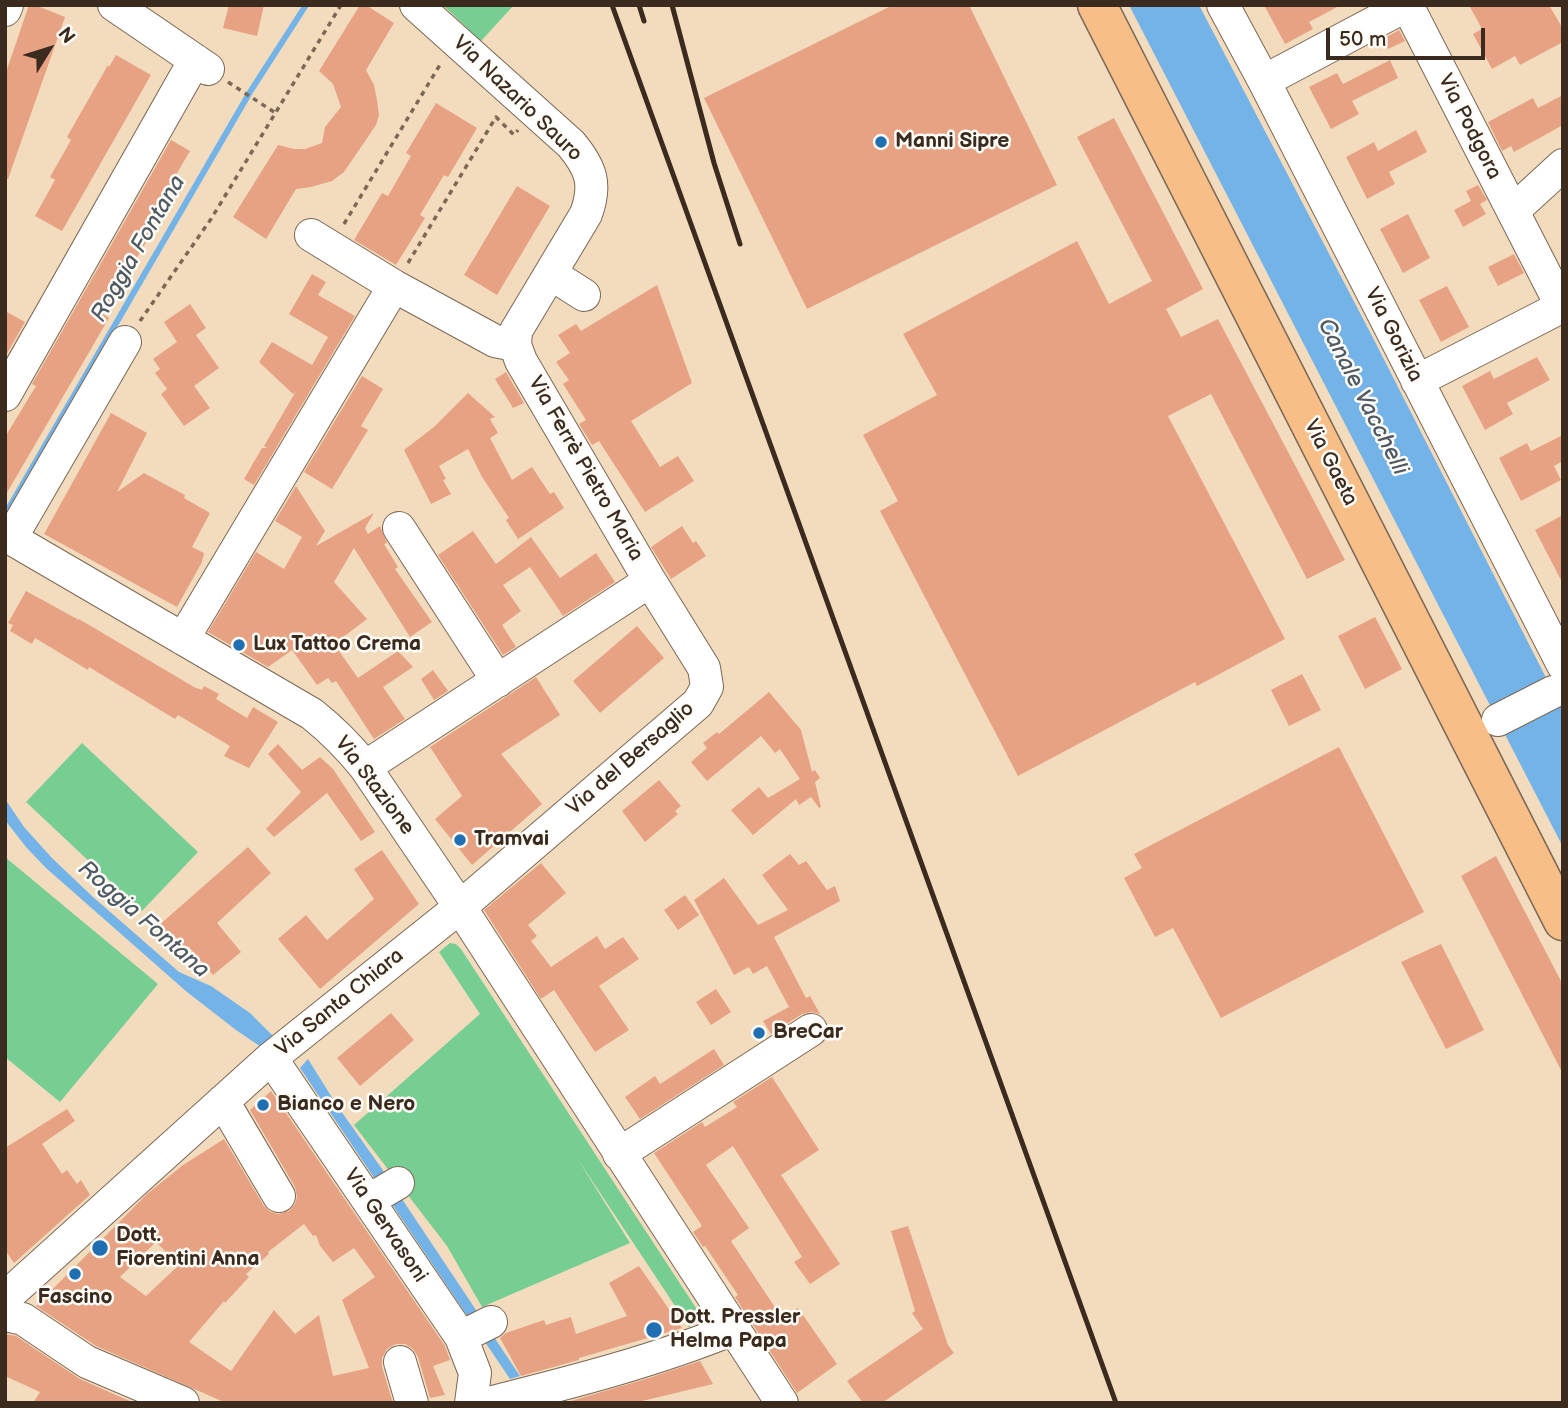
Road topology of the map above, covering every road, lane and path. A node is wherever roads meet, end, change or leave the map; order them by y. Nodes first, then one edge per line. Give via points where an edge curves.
1 (7, 5) edge
2 (114, 5) edge
3 (341, 5) edge
4 (416, 5) edge
5 (1097, 5) edge
6 (1223, 5) edge
7 (1407, 5) edge
8 (5, 10) edge
9 (459, 43) junction
10 (202, 65) junction
11 (1264, 81) junction
12 (533, 111) junction
13 (277, 114) junction
14 (1563, 165) edge
15 (1513, 211) junction
16 (321, 241) joint
17 (551, 274) junction
18 (394, 286) junction
19 (584, 295) dead end
20 (1562, 307) edge
21 (125, 342) joint
22 (515, 345) junction
23 (1417, 381) junction
24 (5, 395) edge
25 (399, 528) dead end
26 (8, 537) edge
27 (650, 581) junction
28 (183, 639) junction
29 (1558, 679) edge
30 (498, 681) junction
31 (1498, 720) dead end
32 (365, 767) junction
33 (460, 907) junction
34 (1563, 921) edge
35 (811, 1030) dead end
36 (271, 1058) junction
37 (223, 1101) junction
38 (620, 1154) junction
39 (398, 1183) dead end
40 (279, 1196) dead end
41 (367, 1199) junction
42 (10, 1306) edge
43 (491, 1322) dead end
44 (733, 1329) junction
45 (461, 1337) junction
46 (400, 1362) dead end
47 (589, 1391) edge
48 (183, 1403) edge
49 (412, 1403) edge
50 (471, 1403) edge
51 (489, 1403) edge
52 (782, 1403) edge

1 - 8 street
2 - 10 street
3 - 13 path
4 - 9 street, Via Nazario Sauro
5 - 34 main road, Via Gaeta
6 - 11 street, Via Gorizia
7 - 11 street
7 - 15 street, Via Podgora
9 - 12 street, Via Nazario Sauro
9 - 16 path
10 - 13 path
10 - 24 street
11 - 23 street, Via Gorizia
12 - 17 street, Via Nazario Sauro via 580,155 592,184 586,214
12 - 18 path via 514,135 496,117
13 - 21 path via 212,219
14 - 15 street
15 - 20 street, Via Podgora
16 - 18 street
17 - 19 street
17 - 22 street, Via Nazario Sauro via 516,331
18 - 22 street via 495,341
18 - 28 street
20 - 23 street
21 - 26 street, Via Stazione
22 - 27 street, Via Ferrè Pietro Maria
23 - 29 street, Via Gorizia
25 - 30 street
26 - 28 street, Via Stazione
27 - 30 street, Via Ferrè Pietro Maria
27 - 33 street, Via del Bersaglio via 704,668 707,687 698,703
28 - 32 street, Via Stazione via 312,714 335,732
29 - 31 street
30 - 32 street, Via Ferrè Pietro Maria
32 - 33 street, Via Stazione
33 - 36 street, Via Santa Chiara
33 - 38 street, Via Stazione
35 - 38 street
36 - 37 street, Via Santa Chiara
36 - 41 street, Via Gervasoni
37 - 40 street
37 - 42 street, Via Santa Chiara
38 - 44 street, Via Stazione
39 - 41 street
41 - 45 street, Via Gervasoni
42 - 48 street via 87,1362
43 - 45 street
44 - 47 street
44 - 52 street, Via Stazione
45 - 50 street, Via Gervasoni via 475,1373
46 - 49 street
47 - 51 street

